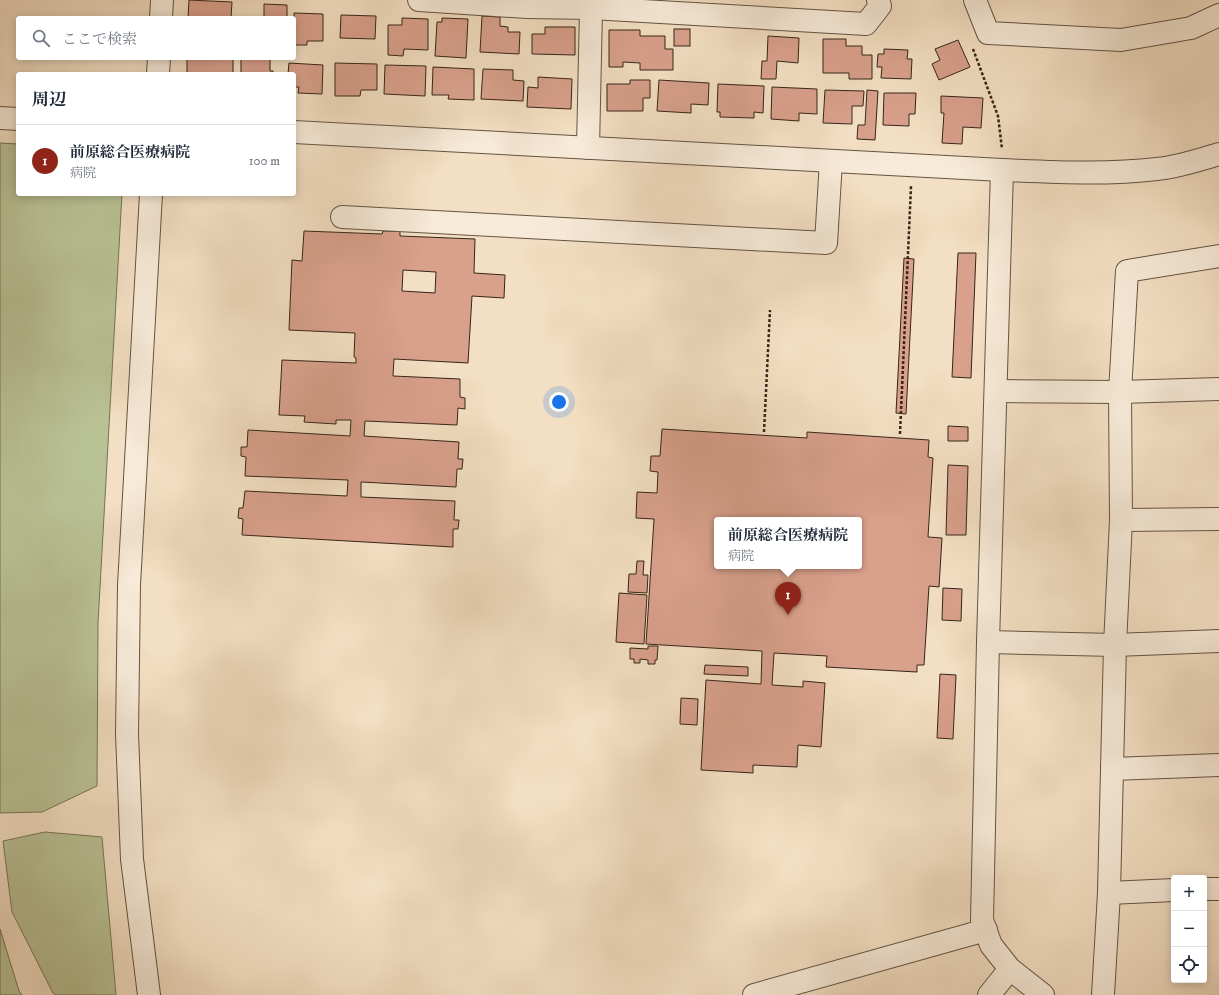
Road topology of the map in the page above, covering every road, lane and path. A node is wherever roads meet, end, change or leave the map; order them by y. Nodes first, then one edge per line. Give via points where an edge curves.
1 (162, 0) edge
2 (419, 0) edge
3 (878, 0) edge
4 (975, 0) edge
5 (527, 4) edge
6 (592, 8) junction
7 (1219, 15) edge
8 (161, 16) edge
9 (970, 44) dead end
10 (159, 60) edge
11 (158, 72) edge
12 (0, 118) edge
13 (16, 119) edge
14 (296, 132) edge
15 (588, 148) junction
16 (1219, 154) edge
17 (831, 161) junction
18 (1002, 170) junction
19 (912, 181) dead end
20 (151, 196) edge
21 (342, 217) dead end
22 (1219, 256) edge
23 (770, 310) dead end
24 (1219, 389) edge
25 (996, 391) junction
26 (1120, 392) junction
27 (764, 432) dead end
28 (900, 434) dead end
29 (1219, 519) edge
30 (1121, 520) junction
31 (1219, 641) edge
32 (988, 642) junction
33 (1114, 645) junction
34 (1219, 765) edge
35 (1112, 769) junction
36 (1219, 888) edge
37 (1207, 889) edge
38 (1171, 890) edge
39 (1109, 893) junction
40 (986, 930) junction
41 (1010, 969) junction
42 (149, 995) edge
43 (754, 995) edge
44 (989, 995) edge
45 (1043, 995) edge
46 (1103, 995) edge

1 - 8 street
2 - 5 street
3 - 6 street via 880,6 866,24
4 - 7 street via 988,33 1121,40 1191,28
5 - 6 street
6 - 15 street
9 - 18 path via 998,116
10 - 11 street
12 - 13 street
14 - 15 street
15 - 17 street
16 - 18 street via 1159,169 1120,172
17 - 18 street
17 - 21 street via 826,243
18 - 25 street
19 - 28 path
20 - 42 street via 130,578 127,734 132,859
22 - 26 street via 1127,271
23 - 27 path
24 - 26 street
25 - 26 street
25 - 32 street
26 - 30 street
29 - 30 street
30 - 33 street
31 - 33 street
32 - 33 street
32 - 40 street via 982,920
33 - 35 street
34 - 35 street
35 - 39 street
36 - 37 street
38 - 39 street
39 - 46 street
40 - 41 street via 991,945
40 - 43 street
41 - 44 street
41 - 45 street

